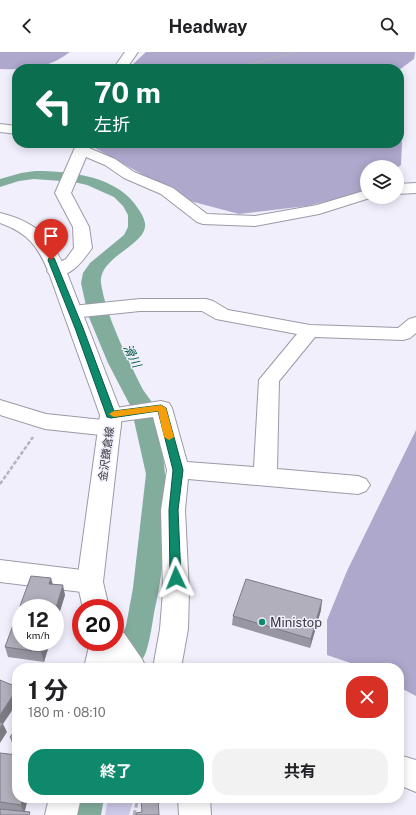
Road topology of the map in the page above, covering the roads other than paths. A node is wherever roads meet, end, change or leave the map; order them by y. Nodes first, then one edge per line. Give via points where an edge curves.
1 (132, 52) edge
2 (125, 64) edge
3 (0, 128) edge
4 (12, 129) edge
5 (82, 148) edge
6 (86, 148) edge
7 (416, 188) edge
8 (404, 189) edge
9 (360, 197) edge
10 (0, 218) edge
11 (56, 271) junction
12 (72, 312) junction
13 (416, 323) edge
14 (310, 331) junction
15 (0, 407) edge
16 (110, 421) junction
17 (178, 470) junction
18 (265, 476) junction
19 (358, 485) dead end
20 (0, 571) edge
21 (90, 582) junction
22 (94, 599) edge
23 (102, 651) edge
24 (120, 651) edge
25 (99, 663) edge
26 (129, 663) edge
27 (169, 663) edge
28 (404, 772) edge
29 (416, 776) edge
30 (64, 803) edge
31 (194, 803) edge
32 (61, 815) edge
33 (195, 815) edge

1 - 2 street
3 - 4 street
5 - 11 street via 63,193 81,227 83,248 72,263
6 - 9 street via 129,175 167,192 203,219 255,222 319,209
7 - 8 street
10 - 11 street, 金沢鎌倉線 via 13,221 37,237 46,249
11 - 12 street, 金沢鎌倉線
12 - 14 street via 140,305 206,305 223,315
12 - 16 street, 金沢鎌倉線
13 - 14 street via 403,334
14 - 18 street via 269,380
15 - 16 street via 45,421
16 - 17 street via 161,408
16 - 21 street, 金沢鎌倉線
17 - 18 street
17 - 27 street via 174,510 176,592
18 - 19 street
20 - 21 street
21 - 22 street, 金沢鎌倉線
23 - 25 street
24 - 26 street
28 - 29 street
30 - 32 street
31 - 33 street

